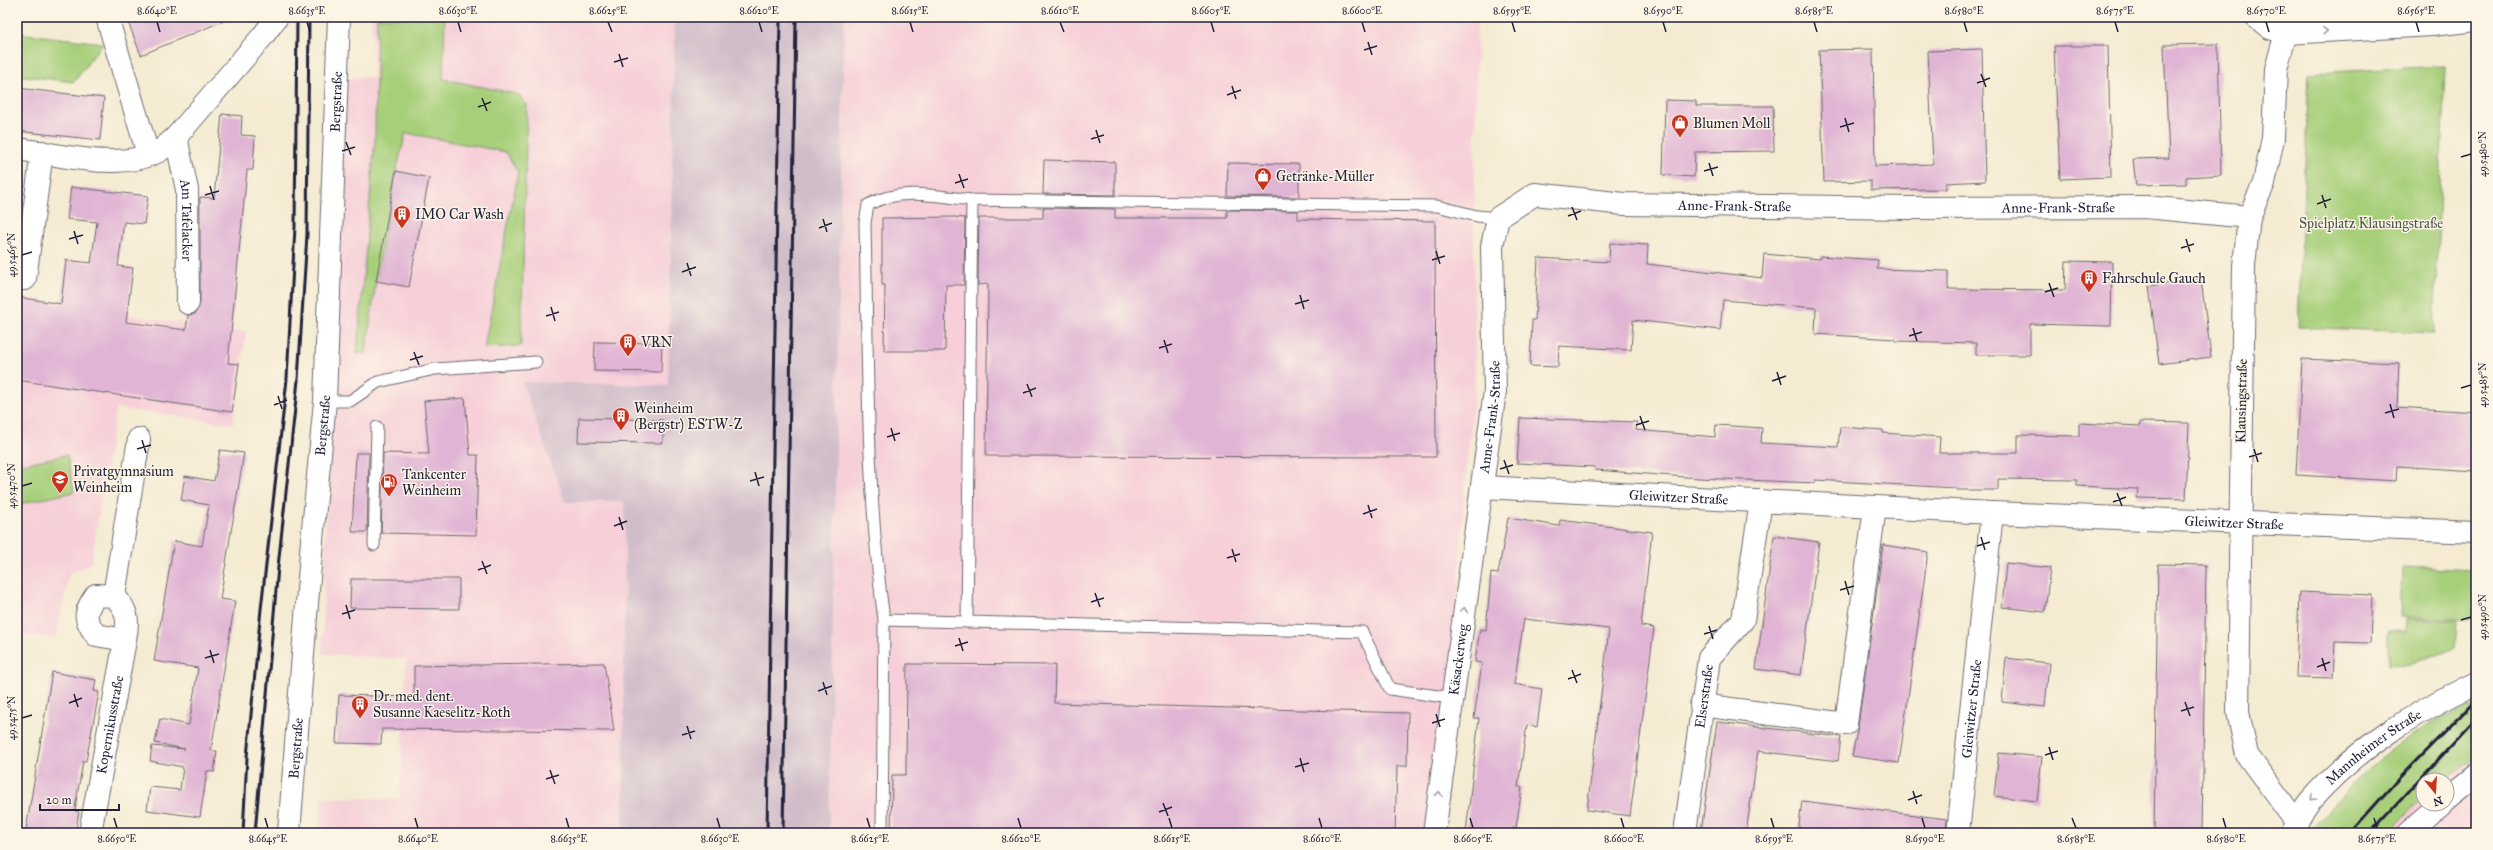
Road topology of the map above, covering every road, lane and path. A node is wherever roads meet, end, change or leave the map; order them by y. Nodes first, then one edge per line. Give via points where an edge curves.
1 (107, 17) edge
2 (277, 17) edge
3 (339, 17) edge
4 (2256, 17) edge
5 (2476, 20) edge
6 (2289, 25) edge
7 (176, 137) junction
8 (17, 149) edge
9 (42, 152) junction
10 (148, 154) junction
11 (972, 200) junction
12 (2249, 217) junction
13 (1498, 218) junction
14 (17, 278) edge
15 (188, 303) dead end
16 (536, 362) dead end
17 (325, 401) junction
18 (377, 426) dead end
19 (139, 439) dead end
20 (1482, 487) junction
21 (1761, 501) junction
22 (1875, 506) junction
23 (1992, 512) junction
24 (2239, 523) junction
25 (2476, 532) edge
26 (374, 545) dead end
27 (114, 596) junction
28 (884, 620) junction
29 (967, 622) junction
30 (125, 640) junction
31 (2476, 683) edge
32 (1451, 698) junction
33 (1701, 705) junction
34 (2476, 776) edge
35 (2455, 793) edge
36 (2432, 812) edge
37 (2294, 828) edge
38 (90, 833) edge
39 (289, 833) edge
40 (882, 833) edge
41 (1434, 833) edge
42 (1685, 833) edge
43 (1958, 833) edge
44 (2408, 833) edge

1 - 10 street
2 - 7 street
3 - 17 street, Bergstraße
4 - 6 street via 2270,28
6 -> 5 street via 2432,25
6 - 12 street, Klausingstraße via 2276,69 2273,138 2264,183
7 - 10 street via 159,150
7 - 15 street, Am Tafelacker via 187,190
8 - 9 street
9 - 10 street via 64,158 123,160
9 - 14 street via 25,279
11 - 13 lane via 1437,206 1477,216
11 - 28 lane via 902,194 880,198 868,206 865,223 872,501 876,561
11 - 29 lane
12 - 13 street, Anne-Frank-Straße via 2146,207 1908,208 1624,204 1535,194
12 - 24 street, Klausingstraße via 2244,266
13 - 20 street, Anne-Frank-Straße via 1492,246 1495,391
16 - 17 lane via 434,368 378,382 350,401
17 - 39 street, Bergstraße
18 - 26 lane
19 - 27 street
20 - 21 street, Gleiwitzer Straße
32 -> 20 street, Käsackerweg
21 - 22 street, Gleiwitzer Straße
21 - 33 street, Elserstraße via 1743,620 1709,658
22 - 23 street, Gleiwitzer Straße
22 - 33 street via 1846,724
23 - 24 street, Gleiwitzer Straße
23 - 43 street, Gleiwitzer Straße
24 - 25 street, Gleiwitzer Straße
24 - 37 street, Klausingstraße via 2238,712 2247,754
27 - 30 street, Kopernikusstraße via 125,607 128,627
27 - 30 street via 96,595 86,609 87,623 96,635
28 - 29 lane
28 - 40 lane
29 - 32 lane via 1362,632 1390,689
30 - 38 street, Kopernikusstraße
31 -> 37 street, Mannheimer Straße via 2425,708 2366,747 2309,802
41 -> 32 street, Käsackerweg
33 - 42 street, Elserstraße
34 - 35 street
36 - 44 street

